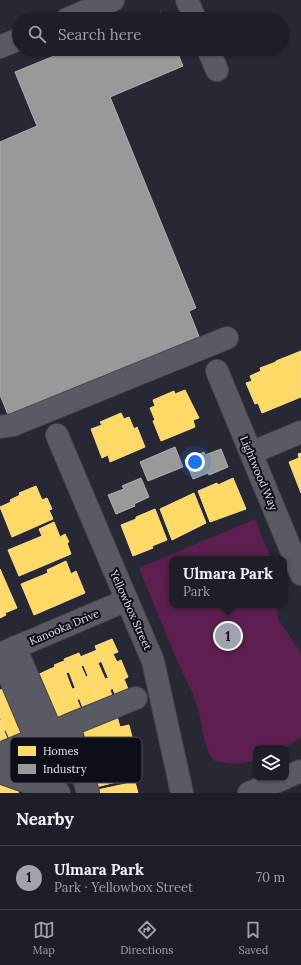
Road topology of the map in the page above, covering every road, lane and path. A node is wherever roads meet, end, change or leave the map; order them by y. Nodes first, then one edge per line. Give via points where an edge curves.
1 (113, 0) edge
2 (187, 0) edge
3 (84, 12) edge
4 (192, 12) edge
5 (12, 42) edge
6 (0, 47) edge
7 (211, 56) edge
8 (217, 70) dead end
9 (227, 338) dead end
10 (216, 371) dead end
11 (0, 428) edge
12 (301, 432) edge
13 (57, 435) dead end
14 (251, 454) junction
15 (295, 543) edge
16 (301, 574) edge
17 (127, 600) junction
18 (5, 652) edge
19 (136, 698) dead end
20 (52, 732) junction
21 (40, 737) edge
22 (55, 737) edge
23 (10, 750) edge
24 (0, 754) edge
25 (0, 768) edge
26 (301, 771) edge
27 (10, 776) edge
28 (289, 776) edge
29 (278, 781) edge
30 (30, 783) edge
31 (82, 783) edge
32 (59, 793) edge
33 (88, 793) edge
34 (182, 793) edge
35 (249, 793) edge

1 - 3 street
2 - 4 street
5 - 6 street
7 - 8 street
9 - 11 street
10 - 14 street, Lightwood Way
12 - 14 street
13 - 17 street, Yellowbox Street
14 - 15 street, Lightwood Way
15 - 16 street, Lightwood Way
17 - 18 street, Kanooka Drive
17 - 34 street, Yellowbox Street via 153,660
18 - 20 street
19 - 20 street
20 - 21 street
20 - 22 street
23 - 24 street
25 - 27 street via 2,773
26 - 28 street
29 - 35 street
30 - 32 street
31 - 33 street

